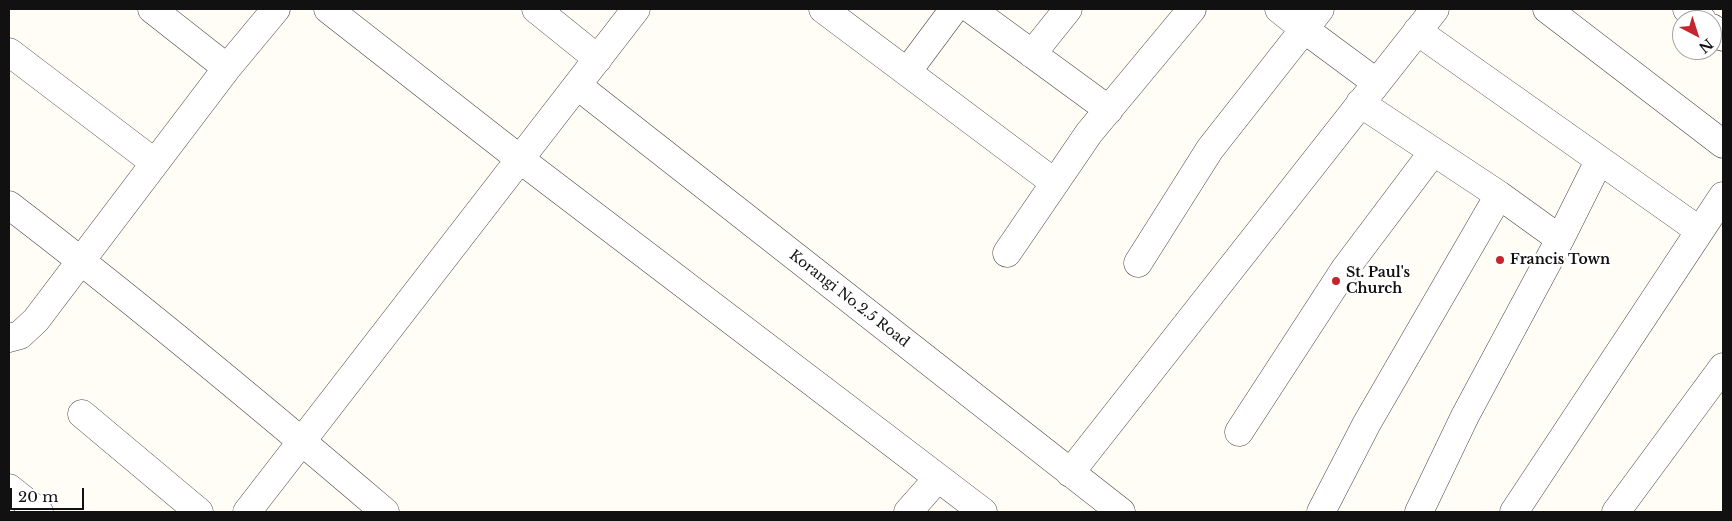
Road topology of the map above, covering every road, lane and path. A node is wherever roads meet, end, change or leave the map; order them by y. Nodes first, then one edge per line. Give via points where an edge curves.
1 (152, 9) edge
2 (276, 9) edge
3 (328, 9) edge
4 (536, 9) edge
5 (636, 9) edge
6 (823, 9) edge
7 (954, 9) edge
8 (971, 9) edge
9 (1068, 9) edge
10 (1192, 9) edge
11 (1280, 9) edge
12 (1435, 9) edge
13 (1547, 9) edge
14 (1312, 19) edge
15 (1417, 31) junction
16 (9, 52) edge
17 (1032, 54) junction
18 (598, 59) junction
19 (228, 68) junction
20 (906, 72) junction
21 (1377, 83) junction
22 (578, 86) junction
23 (1360, 104) junction
24 (1108, 110) junction
25 (1723, 144) edge
26 (1433, 152) junction
27 (521, 160) junction
28 (1599, 161) junction
29 (155, 163) junction
30 (1055, 183) junction
31 (1499, 195) junction
32 (1723, 196) edge
33 (9, 205) edge
34 (1700, 231) junction
35 (1560, 239) junction
36 (1007, 254) dead end
37 (81, 260) junction
38 (1138, 263) dead end
39 (9, 338) edge
40 (1723, 367) edge
41 (82, 414) dead end
42 (1239, 432) dead end
43 (301, 441) junction
44 (1070, 473) junction
45 (938, 478) junction
46 (9, 488) edge
47 (39, 512) edge
48 (200, 512) edge
49 (247, 512) edge
50 (384, 512) edge
51 (908, 512) edge
52 (983, 512) edge
53 (1121, 512) edge
54 (1321, 512) edge
55 (1419, 512) edge
56 (1514, 512) edge
57 (1616, 512) edge

1 - 19 street
2 - 19 street
3 - 27 street
4 - 18 street
5 - 18 street
6 - 20 street
7 - 20 street
8 - 17 street
9 - 17 street
10 - 24 street
11 - 14 street
12 - 15 street
13 - 25 street
14 - 21 street
14 - 38 street via 1210,148
15 - 21 street
15 - 28 street
16 - 29 street
17 - 24 street
18 - 22 street
19 - 29 street
20 - 30 street
21 - 23 street
22 - 27 street
22 - 44 street, Korangi No.2.5 Road
23 - 26 street
23 - 44 street
24 - 30 street
26 - 31 street
26 - 42 street via 1345,269
27 - 43 street
27 - 45 street
28 - 34 street
28 - 35 street
29 - 37 street
30 - 36 street
31 - 35 street
31 - 54 street via 1367,423
32 - 34 street
33 - 37 street
34 - 56 street
35 - 55 street via 1465,416
37 - 39 street via 36,320 20,336
37 - 43 street
40 - 57 street
41 - 48 street
43 - 49 street
43 - 50 street
44 - 53 street, Korangi No.2.5 Road
45 - 51 street
45 - 52 street
46 - 47 street

